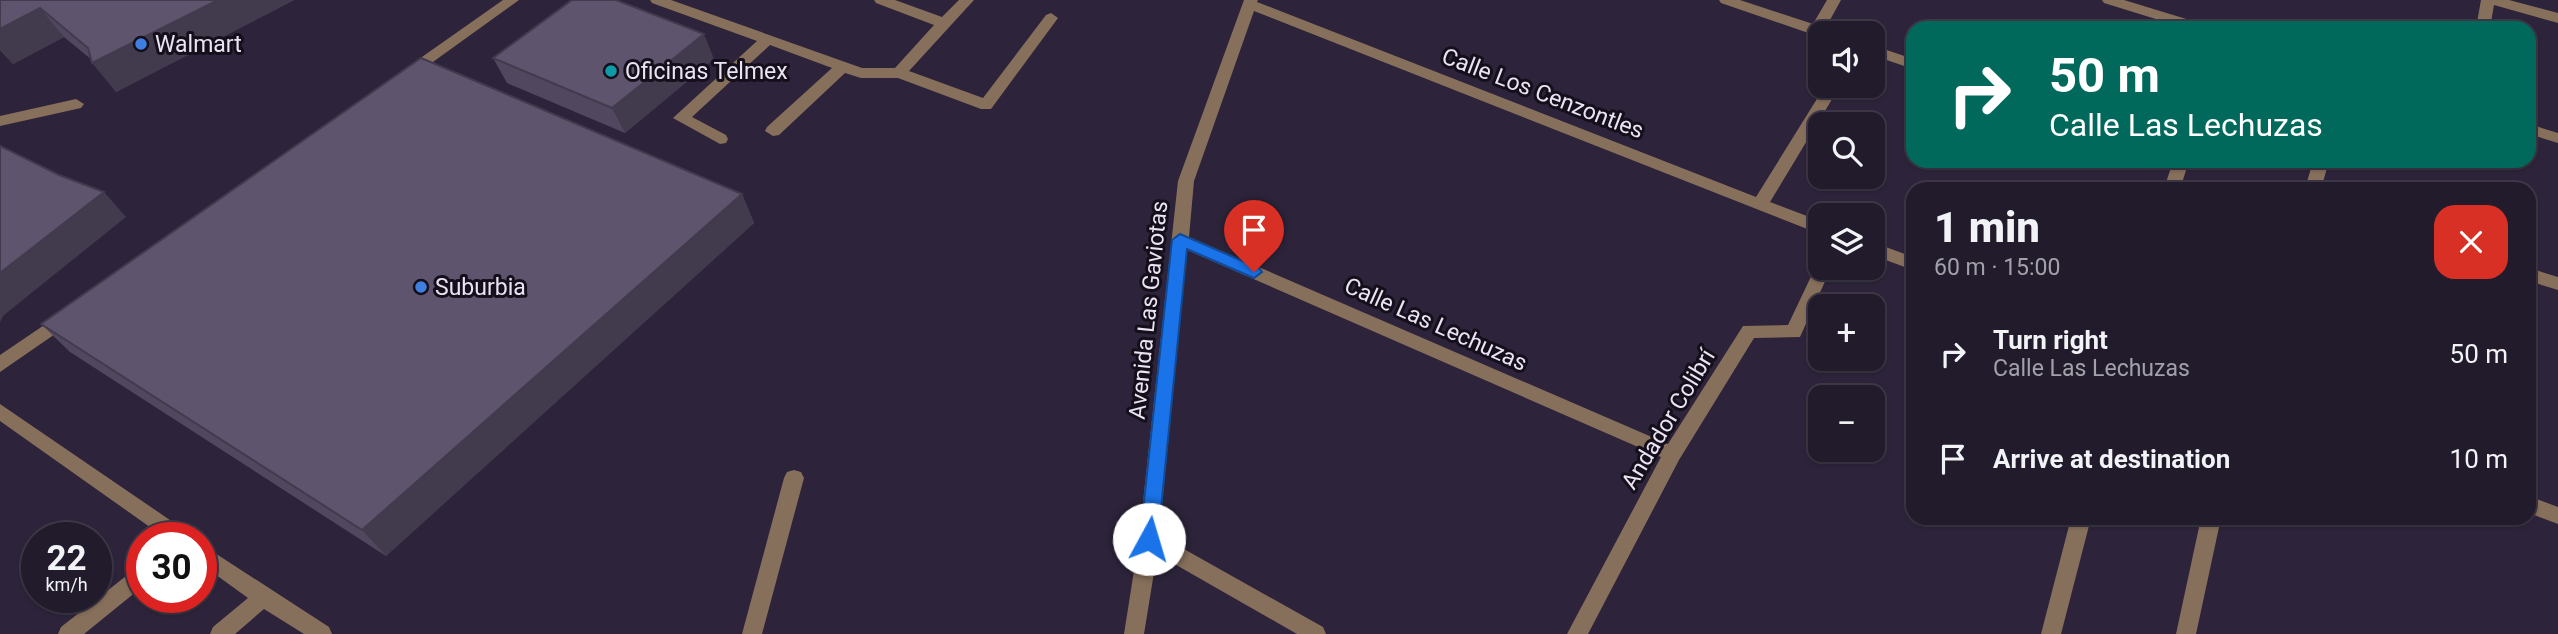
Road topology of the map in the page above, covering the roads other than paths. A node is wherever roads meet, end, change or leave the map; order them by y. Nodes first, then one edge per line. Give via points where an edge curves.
1 (512, 0) edge
2 (657, 0) edge
3 (881, 0) edge
4 (967, 0) edge
5 (1726, 0) edge
6 (1835, 0) edge
7 (2109, 0) edge
8 (2164, 0) edge
9 (2491, 0) edge
10 (1250, 2) edge
11 (2158, 15) junction
12 (1051, 18) dead end
13 (2558, 18) edge
14 (1824, 21) edge
15 (2178, 21) edge
16 (2485, 21) edge
17 (944, 23) junction
18 (1808, 28) edge
19 (768, 39) junction
20 (1885, 54) edge
21 (1906, 62) edge
22 (842, 66) junction
23 (899, 73) junction
24 (396, 81) edge
25 (1825, 98) edge
26 (76, 104) dead end
27 (0, 121) edge
28 (773, 131) dead end
29 (2536, 131) edge
30 (2558, 138) edge
31 (720, 139) dead end
32 (1760, 204) junction
33 (1808, 223) edge
34 (1180, 240) junction
35 (1885, 253) edge
36 (1906, 261) edge
37 (2536, 276) edge
38 (1817, 280) edge
39 (2558, 284) edge
40 (76, 311) edge
41 (0, 365) edge
42 (0, 411) edge
43 (1672, 454) junction
44 (794, 478) dead end
45 (2536, 507) edge
46 (2558, 516) edge
47 (158, 522) edge
48 (2079, 525) edge
49 (2209, 525) edge
50 (1149, 539) junction
51 (217, 564) edge
52 (126, 588) edge
53 (263, 597) junction
54 (68, 634) edge
55 (220, 634) edge
56 (323, 634) edge
57 (752, 634) edge
58 (1135, 634) edge
59 (1316, 634) edge
60 (1577, 634) edge
61 (2051, 634) edge
62 (2186, 634) edge

1 - 24 street
2 - 19 street
3 - 17 street
4 - 17 street
5 - 18 street
6 - 14 street
7 - 11 street
8 - 11 street
9 - 13 street
9 - 16 street
10 - 32 street, Calle Los Cenzontles
10 - 34 street, Avenida Las Gaviotas via 1186,181
11 - 15 street
12 - 23 street via 986,105
17 - 23 street
19 - 22 street
19 - 31 street via 681,118
20 - 21 street
22 - 23 street via 860,73
22 - 28 street
25 - 32 street
26 - 27 street
29 - 30 street
32 - 33 street, Calle Los Cenzontles
34 - 43 street, Calle Las Lechuzas
34 - 50 street, Avenida Las Gaviotas
35 - 36 street
37 - 39 street
38 - 43 street, Andador Colibrí via 1794,331 1749,331
40 - 41 street
42 - 47 street
43 - 60 street, Andador Colibrí
44 - 57 street
45 - 46 street
48 - 61 street
49 - 62 street
50 - 58 street, Avenida Las Gaviotas
50 - 59 street
51 - 53 street
52 - 54 street
53 - 55 street
53 - 56 street

